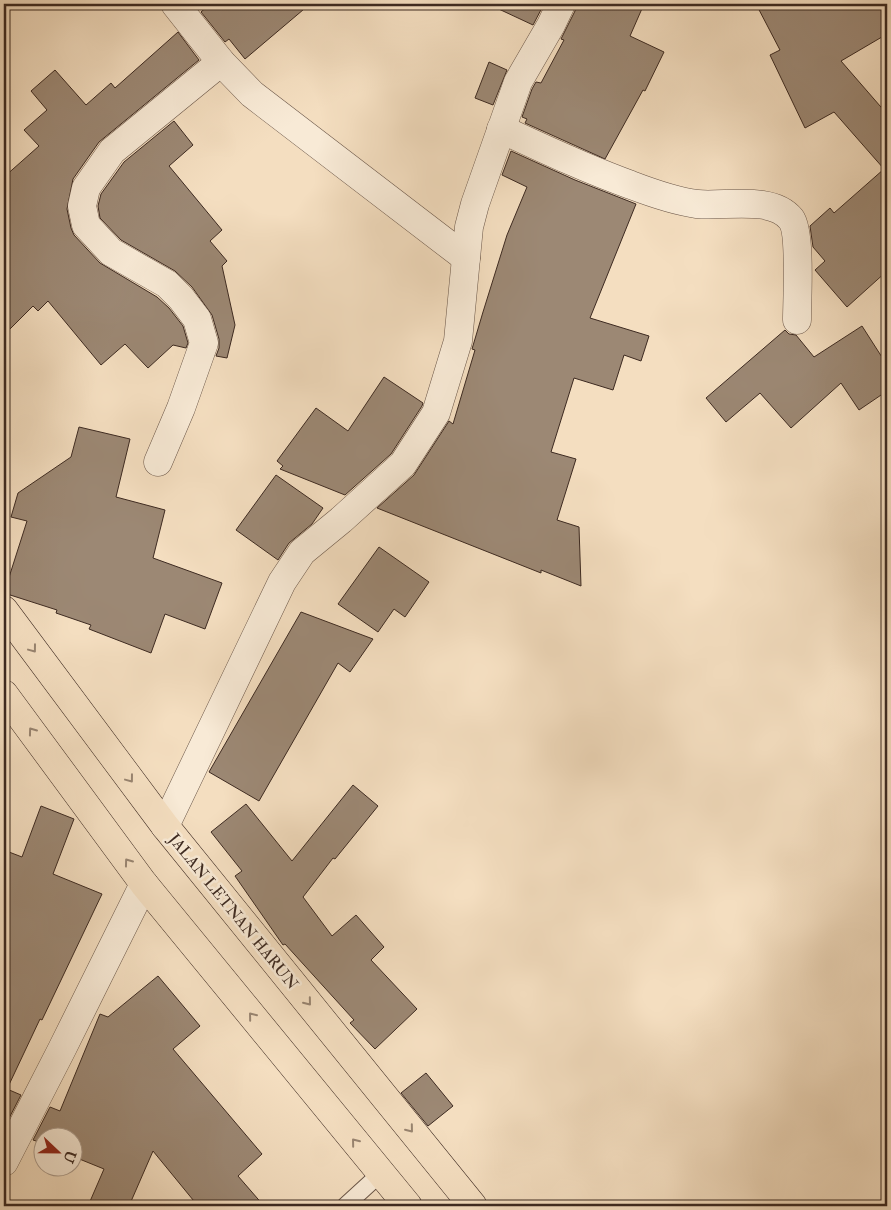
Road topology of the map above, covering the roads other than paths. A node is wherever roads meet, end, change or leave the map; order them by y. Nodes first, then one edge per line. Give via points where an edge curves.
1 (175, 4) edge
2 (561, 4) edge
3 (222, 62) junction
4 (502, 129) junction
5 (466, 258) junction
6 (797, 320) dead end
7 (158, 462) dead end
8 (4, 610) edge
9 (4, 694) edge
10 (165, 826) junction
11 (144, 884) junction
12 (4, 1162) edge
13 (380, 1173) junction
14 (345, 1206) edge
15 (408, 1206) edge
16 (473, 1206) edge

1 - 3 street
2 - 4 street via 518,82
3 - 5 street via 252,94
3 - 7 street via 112,151 86,188 82,206 86,226 110,252 167,284 197,319 204,342
4 - 5 street via 475,204
4 - 6 street via 592,171 662,196 696,204 768,205 782,209 792,221 796,235
5 - 10 street via 458,341 436,413 403,464 302,552 282,582
8 -> 10 main road, JALAN LETNAN HARUN
11 -> 9 main road
10 -> 16 main road, JALAN LETNAN HARUN
11 - 12 street
13 -> 11 main road
13 - 14 lane
13 - 15 main road

